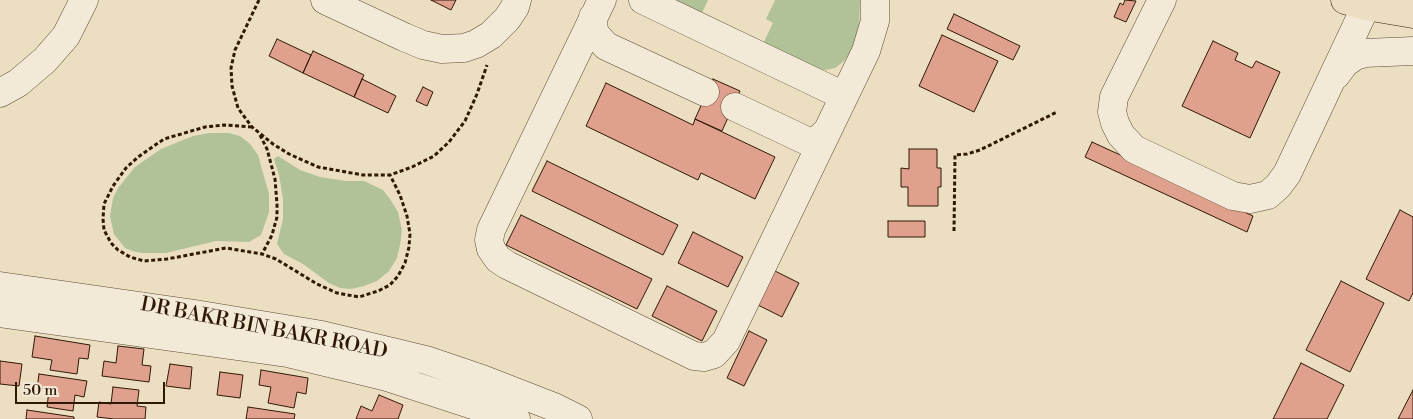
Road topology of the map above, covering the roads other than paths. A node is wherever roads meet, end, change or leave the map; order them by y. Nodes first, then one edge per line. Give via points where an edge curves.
1 (84, 0) edge
2 (325, 0) edge
3 (517, 0) edge
4 (643, 0) edge
5 (875, 0) edge
6 (1162, 0) edge
7 (1364, 2) edge
8 (598, 9) edge
9 (1413, 14) edge
10 (1413, 51) edge
11 (1332, 80) junction
12 (705, 92) dead end
13 (0, 93) edge
14 (844, 96) junction
15 (735, 107) dead end
16 (826, 132) junction
17 (0, 286) edge
18 (0, 313) edge
19 (482, 379) junction
20 (469, 412) edge
21 (516, 419) edge
22 (578, 419) edge

1 - 13 street via 66,36 45,60 18,83
2 - 3 street via 423,45 442,49 464,48 491,35 507,19
4 - 14 street
5 - 14 street via 875,21 870,38
6 - 11 street via 1114,97 1112,112 1115,123 1121,136 1134,149 1233,196 1250,199 1268,195 1278,186 1287,174
7 - 9 main road
7 - 11 street
8 - 12 street via 593,27 606,46
8 - 16 street via 491,230 491,249 508,265 694,356 714,354 726,342
10 - 11 street via 1355,56
14 - 16 street
15 - 16 street via 807,142 820,138
17 - 19 street, DR BAKR BIN BAKR ROAD via 322,335 426,360
18 - 20 street via 287,353 386,377
19 - 20 street
19 - 22 street, DR BAKR BIN BAKR ROAD
20 - 21 street

